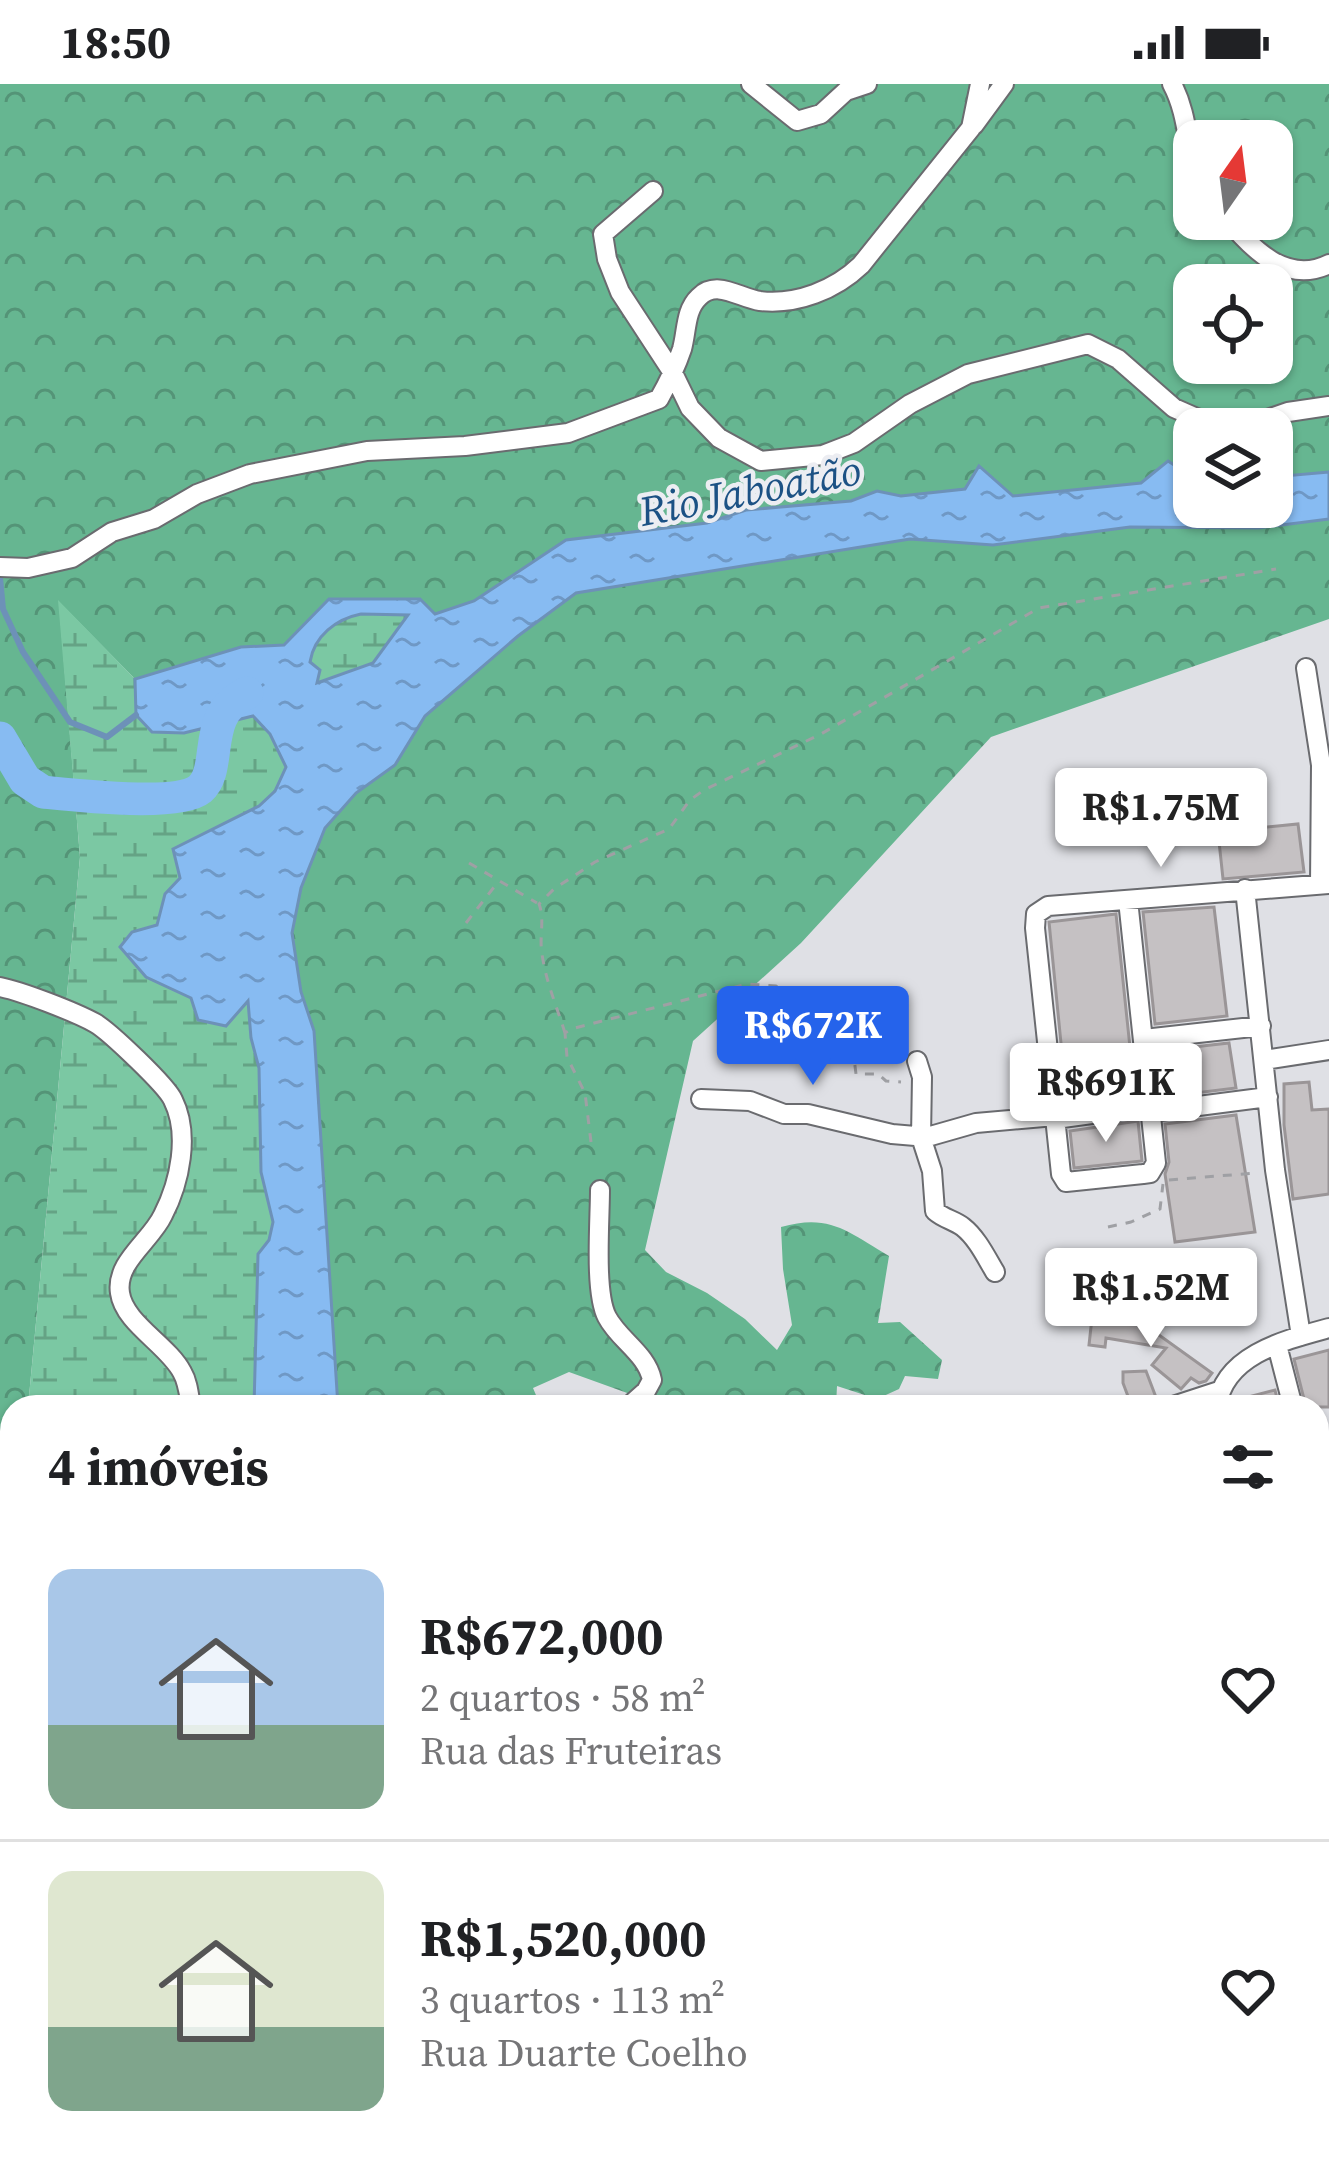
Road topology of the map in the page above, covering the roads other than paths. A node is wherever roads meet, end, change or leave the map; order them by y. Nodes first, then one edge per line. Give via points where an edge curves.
1 (751, 84) edge
2 (867, 84) edge
3 (980, 84) edge
4 (1004, 84) edge
5 (1172, 84) edge
6 (1185, 120) edge
7 (971, 128) junction
8 (652, 191) dead end
9 (1245, 240) edge
10 (1329, 264) edge
11 (673, 373) junction
12 (1329, 406) edge
13 (5, 567) edge
14 (1306, 668) dead end
15 (1325, 884) edge
16 (1245, 889) junction
17 (1128, 900) junction
18 (0, 987) edge
19 (1261, 1026) junction
20 (1144, 1039) junction
21 (1329, 1050) edge
22 (1265, 1060) junction
23 (919, 1071) road end
24 (1268, 1097) junction
25 (701, 1099) dead end
26 (1151, 1109) junction
27 (1055, 1117) junction
28 (922, 1136) junction
29 (600, 1190) dead end
30 (994, 1272) dead end
31 (1329, 1328) edge
32 (1301, 1336) junction
33 (1276, 1345) junction
34 (188, 1395) edge
35 (642, 1395) edge
36 (1220, 1395) edge
37 (1291, 1395) edge

1 - 2 street via 797,121
3 - 7 street
4 - 7 street
5 - 6 street
7 - 11 street via 844,282 784,301 703,292
8 - 11 street via 603,234 620,292
9 - 10 street via 1295,270
11 - 12 street via 719,438 761,461 824,455 968,374 1088,344 1174,408 1214,426
11 - 13 street via 659,399 568,433 368,452 250,474 112,532 72,558
14 - 15 street via 1321,765
15 - 16 street
16 - 17 street
16 - 19 street
17 - 20 street
17 - 27 street via 1048,906 1035,917
18 - 34 street via 97,1024 172,1095 182,1123 181,1161 164,1214 120,1276 120,1296 168,1351
19 - 20 street
19 - 22 street
20 - 26 street
21 - 22 street
22 - 24 street
23 - 28 street
24 - 26 street
24 - 32 street
25 - 28 street
26 - 27 street
26 - 27 street via 1150,1173 1066,1182
27 - 28 street
28 - 30 street via 935,1210 964,1228
29 - 35 street via 600,1293 606,1316 650,1369
31 - 32 street
32 - 33 street
33 - 36 street via 1240,1364
33 - 37 street

